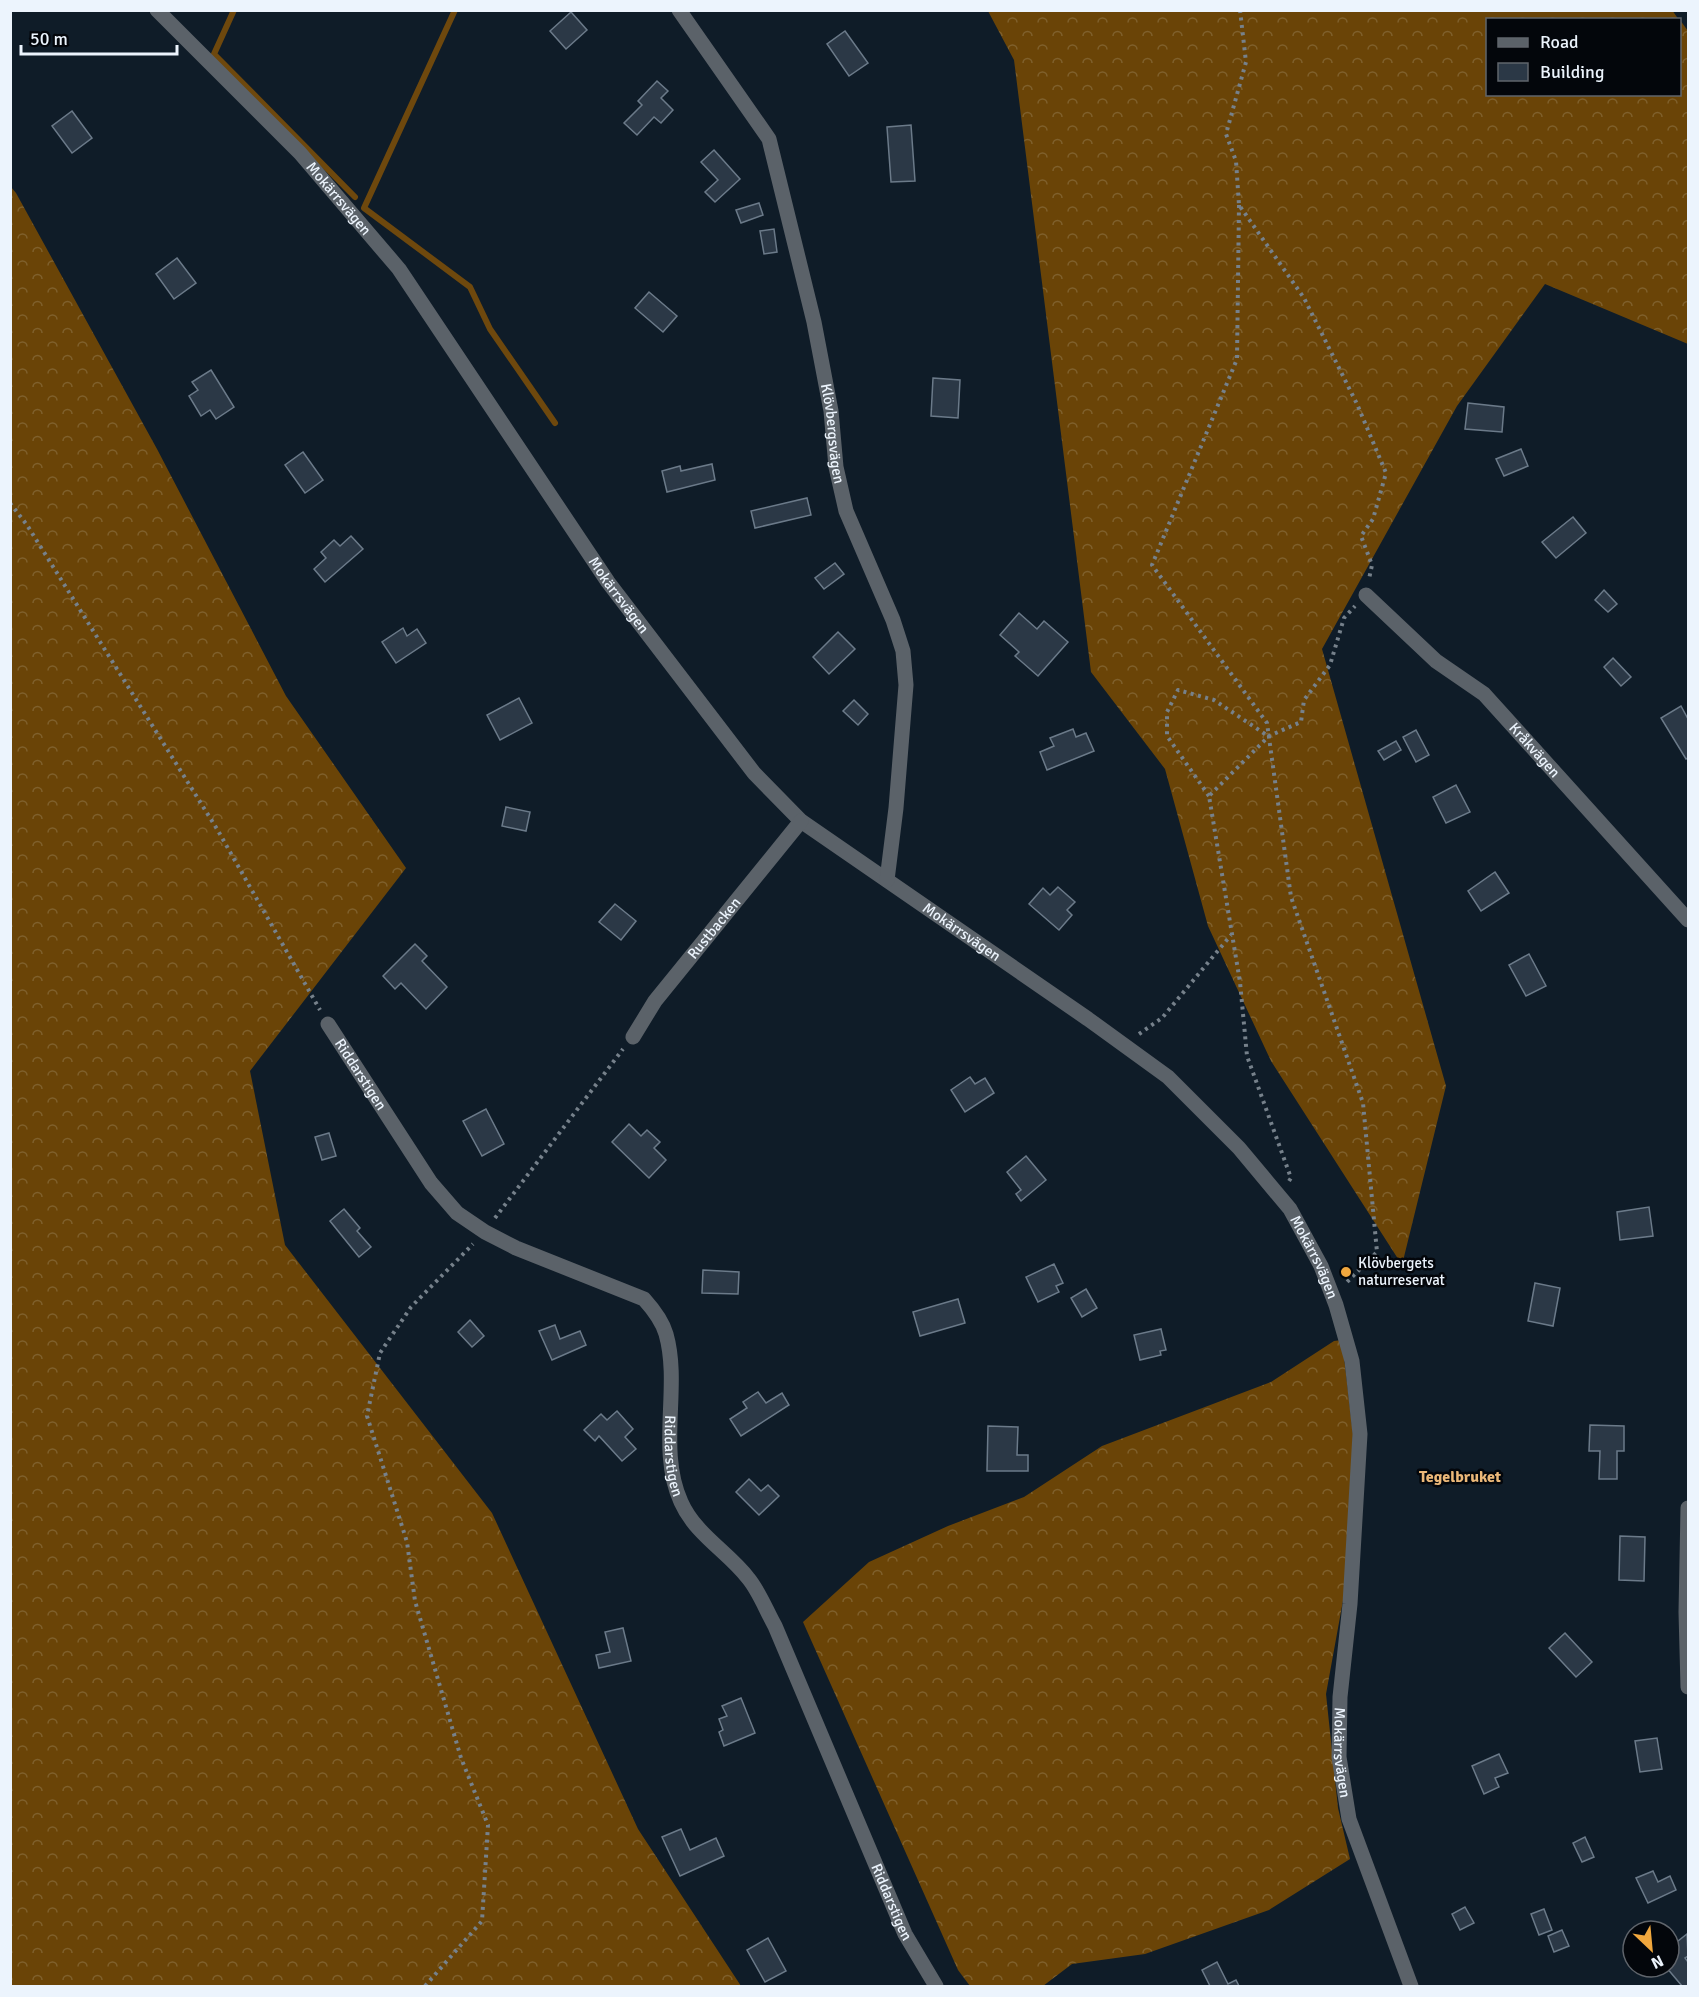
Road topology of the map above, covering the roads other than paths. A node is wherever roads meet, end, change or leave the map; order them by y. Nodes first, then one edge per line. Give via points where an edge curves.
1 (157, 10) edge
2 (679, 10) edge
3 (1366, 594) road end
4 (801, 821) junction
5 (886, 880) junction
6 (1689, 920) edge
7 (328, 1024) road end
8 (633, 1037) road end
9 (1689, 1508) edge
10 (1689, 1687) edge
11 (936, 1986) edge
12 (1411, 1986) edge

1 - 4 street, Mokärrsvägen via 300,153 399,269 608,582 740,756
2 - 5 street, Klövbergsvägen via 770,139 814,322 846,511 903,651 906,685
3 - 6 street, Kråkvägen via 1436,661 1484,694
4 - 5 street, Mokärrsvägen
4 - 8 street, Rustbacken via 655,1001
5 - 12 street, Mokärrsvägen via 1168,1077 1239,1148 1305,1234 1332,1296 1352,1362 1360,1434 1339,1757 1349,1819
7 - 11 street, Riddarstigen via 431,1183 457,1213 516,1248 644,1299 656,1314 666,1334 670,1454 681,1503 701,1531 749,1578 775,1626 905,1934
9 - 10 street

